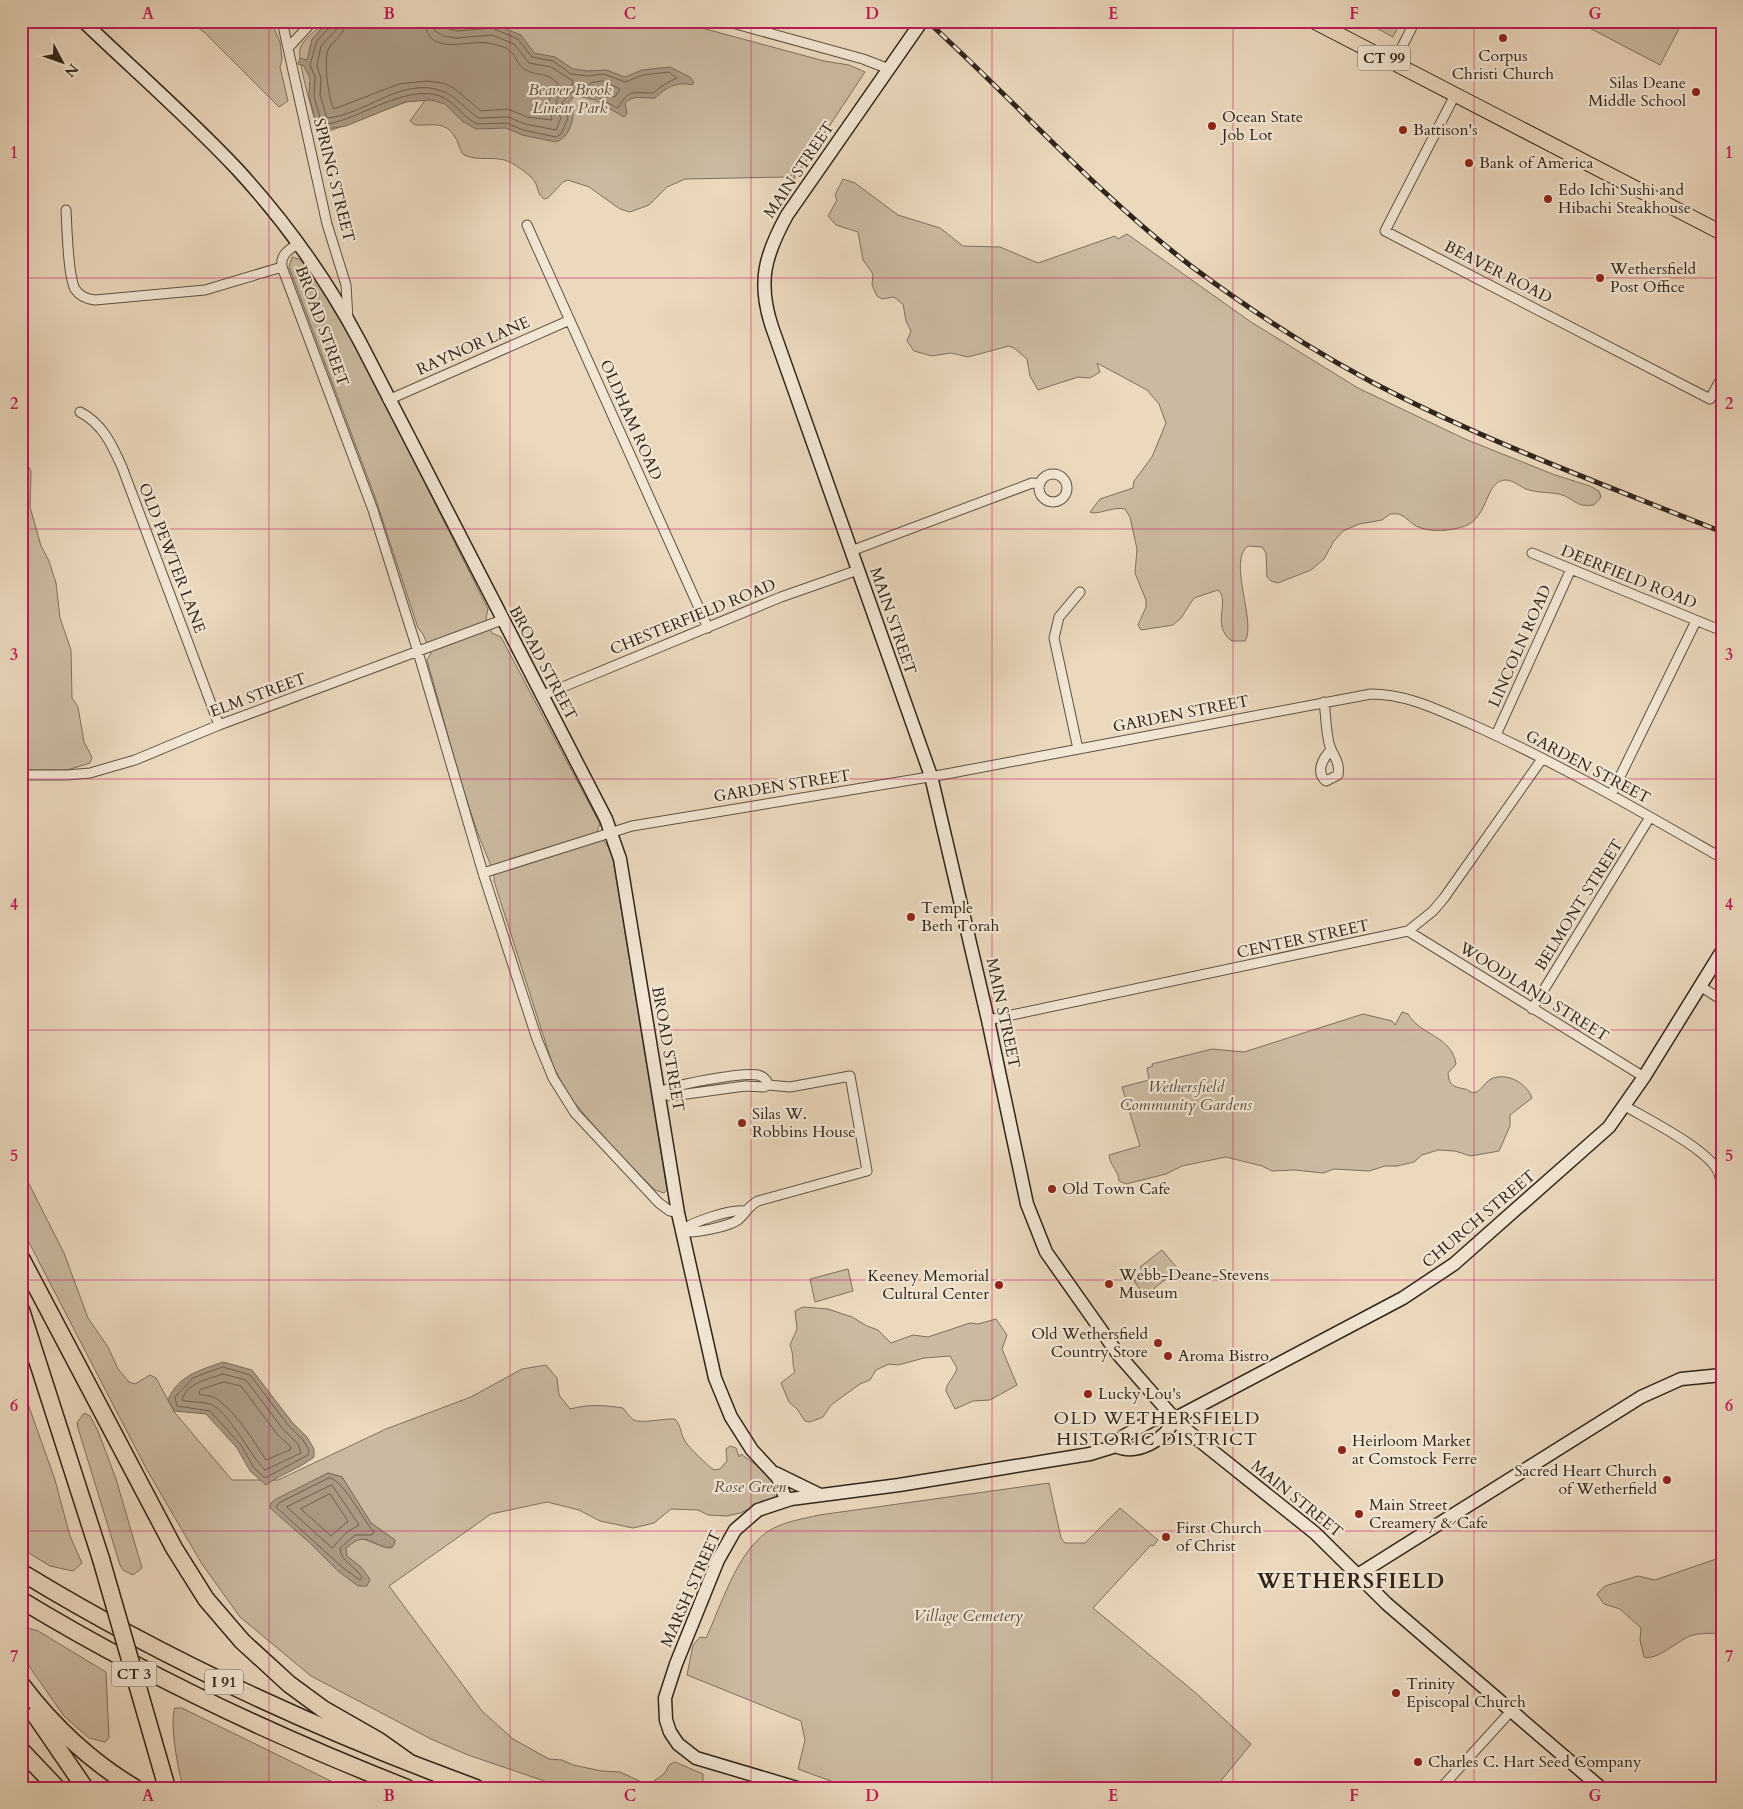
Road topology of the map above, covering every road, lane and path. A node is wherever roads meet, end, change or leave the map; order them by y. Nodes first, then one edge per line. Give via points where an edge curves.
1 (83, 21) edge
2 (282, 21) edge
3 (313, 21) edge
4 (725, 21) edge
5 (922, 21) edge
6 (1313, 21) edge
7 (1416, 21) edge
8 (289, 47) junction
9 (1394, 63) junction
10 (889, 69) junction
11 (1455, 95) junction
12 (66, 210) dead end
13 (527, 225) dead end
14 (1722, 233) edge
15 (298, 244) junction
16 (282, 267) junction
17 (348, 319) junction
18 (570, 320) junction
19 (1722, 377) edge
20 (388, 400) junction
21 (80, 412) dead end
22 (1040, 484) dead end
23 (851, 550) junction
24 (1532, 553) dead end
25 (1571, 569) junction
26 (858, 570) junction
27 (1080, 592) dead end
28 (502, 620) junction
29 (1696, 621) junction
30 (708, 628) junction
31 (1715, 628) dead end
32 (418, 652) junction
33 (541, 696) junction
34 (1324, 702) junction
35 (220, 725) junction
36 (1496, 735) junction
37 (1078, 749) junction
38 (1331, 750) dead end
39 (1542, 759) junction
40 (21, 775) edge
41 (931, 776) junction
42 (1611, 795) junction
43 (1650, 818) junction
44 (612, 831) junction
45 (1722, 858) edge
46 (483, 873) junction
47 (1408, 931) junction
48 (1722, 951) edge
49 (1700, 986) junction
50 (1722, 1000) edge
51 (1532, 1009) junction
52 (988, 1020) junction
53 (1644, 1077) junction
54 (658, 1093) junction
55 (1625, 1106) junction
56 (1722, 1201) edge
57 (678, 1213) junction
58 (682, 1231) junction
59 (21, 1258) edge
60 (21, 1310) edge
61 (21, 1347) edge
62 (1722, 1375) edge
63 (55, 1414) junction
64 (1174, 1419) junction
65 (1116, 1446) junction
66 (772, 1471) junction
67 (820, 1495) junction
68 (786, 1500) junction
69 (21, 1572) edge
70 (1359, 1574) junction
71 (21, 1600) edge
72 (21, 1684) edge
73 (21, 1694) edge
74 (1512, 1710) junction
75 (21, 1750) edge
76 (410, 1763) junction
77 (56, 1788) edge
78 (85, 1788) edge
79 (135, 1788) edge
80 (167, 1788) edge
81 (407, 1788) edge
82 (476, 1788) edge
83 (797, 1788) edge
84 (1441, 1788) edge
85 (1601, 1788) edge

1 - 15 street via 236,168
2 - 8 street, SPRING STREET
3 - 8 street
4 - 10 street
5 - 10 street, MAIN STREET
6 - 9 main road, CT 99
7 - 9 street
8 - 17 street, SPRING STREET via 328,224 346,285
9 - 11 main road, CT 99
10 - 23 street, MAIN STREET via 787,214 771,246 763,279 770,319
11 - 14 main road, CT 99
11 - 19 street, BEAVER ROAD via 1385,231 1710,399
12 - 16 street via 72,281 79,294 86,298 95,300 192,292
13 - 18 street, OLDHAM ROAD
15 - 16 street, BROAD STREET via 284,254
15 - 17 street, BROAD STREET
16 - 32 street, BROAD STREET via 373,510
17 - 20 street, BROAD STREET
18 - 20 street, RAYNOR LANE
18 - 30 street, OLDHAM ROAD
20 - 28 street, BROAD STREET
21 - 35 street, OLD PEWTER LANE via 103,430 122,467
22 - 23 street via 1032,483
23 - 26 street, MAIN STREET
24 - 25 street, DEERFIELD ROAD
25 - 29 street, DEERFIELD ROAD
25 - 36 street, LINCOLN ROAD
26 - 30 street, CHESTERFIELD ROAD via 781,597
26 - 41 street, MAIN STREET
27 - 37 street via 1059,617 1054,638
28 - 32 street, ELM STREET
28 - 33 street, BROAD STREET
29 - 31 street, DEERFIELD ROAD
29 - 42 street
30 - 33 street, CHESTERFIELD ROAD
32 - 35 street, ELM STREET
32 - 46 street, BROAD STREET
33 - 44 street, BROAD STREET
34 - 36 street, GARDEN STREET via 1388,694 1423,703
34 - 37 street, GARDEN STREET
34 - 38 street
35 - 40 street, ELM STREET via 135,760 90,773
36 - 39 street, GARDEN STREET
37 - 41 street, GARDEN STREET
39 - 42 street, GARDEN STREET
39 - 47 street, CENTER STREET via 1444,898
41 - 44 street, GARDEN STREET
41 - 52 street, MAIN STREET
42 - 43 street, GARDEN STREET
43 - 45 street, GARDEN STREET
43 - 51 street, BELMONT STREET
44 - 46 street, GARDEN STREET
44 - 54 street, BROAD STREET via 623,875
46 - 57 street, BROAD STREET via 537,1038 562,1094 589,1129 648,1192 664,1207
47 - 51 street, WOODLAND STREET
47 - 52 street, CENTER STREET
48 - 49 street, CHURCH STREET
49 - 50 street
49 - 53 street, CHURCH STREET
51 - 53 street, WOODLAND STREET
52 - 64 street, MAIN STREET via 1027,1204 1038,1236 1056,1268 1096,1324
53 - 55 street, CHURCH STREET
54 - 57 street, BROAD STREET
54 - 58 street via 672,1096 769,1084 790,1087 850,1076 867,1171 758,1200 734,1222 694,1233
55 - 56 street via 1708,1159 1719,1173
55 - 64 street, CHURCH STREET via 1594,1142 1438,1276 1403,1298
57 - 58 street, BROAD STREET
58 - 66 street, BROAD STREET via 722,1398 745,1440
59 - 76 highway via 174,1548 214,1609 255,1654 294,1688
60 - 63 highway, CT 3
61 - 63 highway
62 - 70 street via 1681,1379 1641,1397
63 - 80 highway, CT 3, bridge
64 - 65 street, MARSH STREET via 1162,1417 1152,1420 1124,1436
64 - 65 street, MARSH STREET via 1168,1430 1156,1440 1129,1450
64 - 70 street, MAIN STREET via 1309,1528
65 - 67 street, MARSH STREET via 1090,1454 1025,1465
66 - 67 street
66 - 68 street, BROAD STREET via 782,1485
67 - 68 street, MARSH STREET
68 - 83 street, MARSH STREET via 750,1515 726,1543 676,1664 667,1691 665,1711 670,1732 689,1753 715,1765
69 - 76 highway, I 91 via 200,1670 306,1720
70 - 74 street, MAIN STREET via 1393,1609
71 - 81 highway, I 91 via 199,1696 326,1755
72 - 79 highway via 76,1744
73 - 78 highway
74 - 84 street
74 - 85 street, MAIN STREET
75 - 77 highway
76 - 82 highway, I 91

